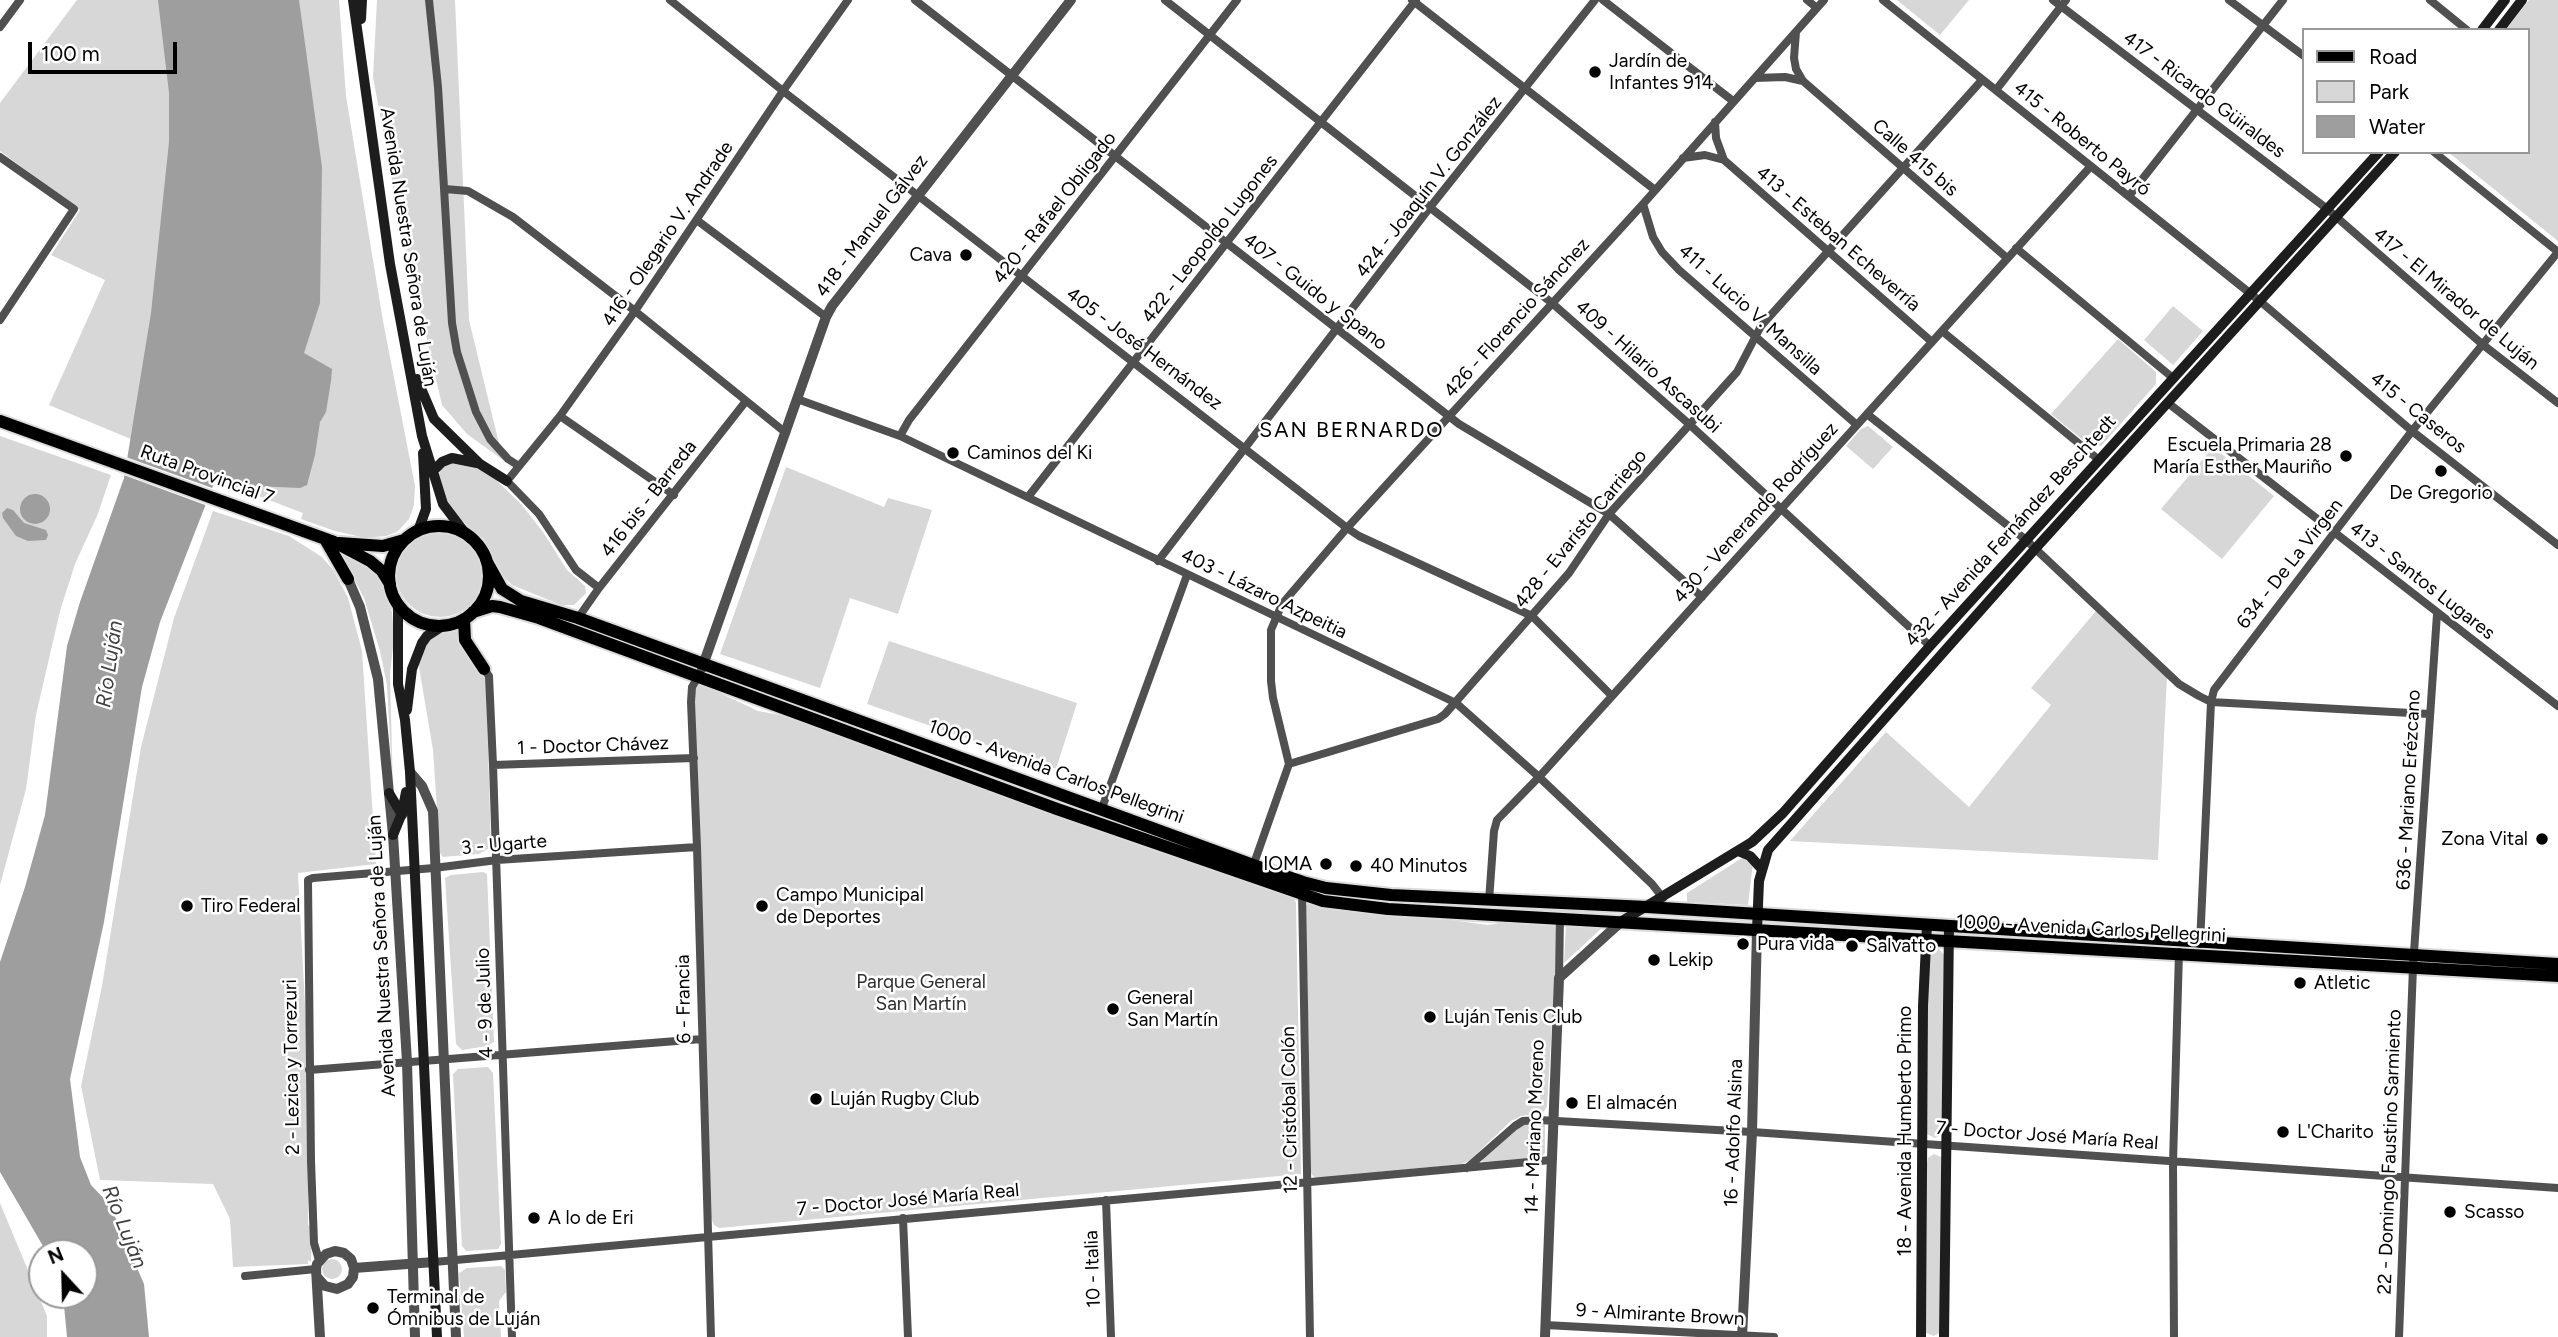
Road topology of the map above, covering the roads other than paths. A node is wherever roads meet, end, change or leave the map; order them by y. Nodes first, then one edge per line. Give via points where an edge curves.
1 (20, 0) edge
2 (353, 0) edge
3 (362, 0) edge
4 (429, 0) edge
5 (670, 0) edge
6 (848, 0) edge
7 (915, 0) edge
8 (1071, 0) edge
9 (1165, 0) edge
10 (1237, 0) edge
11 (1595, 0) edge
12 (1603, 0) edge
13 (1807, 0) edge
14 (1824, 0) edge
15 (1883, 0) edge
16 (2053, 0) edge
17 (2229, 0) edge
18 (2283, 0) edge
19 (2430, 0) edge
20 (2505, 0) edge
21 (2522, 0) edge
22 (1414, 1) edge
23 (2064, 3) edge
24 (1817, 8) junction
25 (2263, 25) junction
26 (0, 27) edge
27 (2465, 28) edge
28 (2484, 28) edge
29 (2501, 28) edge
30 (1796, 32) junction
31 (1210, 35) junction
32 (2302, 54) edge
33 (362, 64) junction
34 (1011, 75) junction
35 (1755, 78) junction
36 (1982, 79) junction
37 (1803, 82) junction
38 (1525, 90) junction
39 (1996, 90) junction
40 (783, 91) junction
41 (1733, 101) junction
42 (2196, 108) junction
43 (1321, 121) junction
44 (1715, 122) junction
45 (2377, 154) edge
46 (2393, 154) edge
47 (2436, 154) edge
48 (1116, 156) junction
49 (0, 157) edge
50 (1683, 158) junction
51 (1724, 160) junction
52 (2091, 166) junction
53 (1903, 167) junction
54 (444, 189) junction
55 (1655, 190) junction
56 (917, 194) junction
57 (2129, 196) junction
58 (1643, 204) junction
59 (1431, 206) junction
60 (2326, 208) junction
61 (2334, 217) junction
62 (698, 221) junction
63 (1226, 243) junction
64 (2016, 248) junction
65 (1826, 250) junction
66 (2558, 252) edge
67 (2007, 258) junction
68 (1022, 276) junction
69 (2250, 293) junction
70 (2261, 302) junction
71 (1552, 303) junction
72 (635, 311) junction
73 (826, 317) junction
74 (0, 320) edge
75 (1338, 330) junction
76 (1942, 331) junction
77 (1754, 334) junction
78 (1931, 342) junction
79 (405, 343) junction
80 (2483, 344) junction
81 (1135, 361) junction
82 (2173, 378) junction
83 (797, 399) junction
84 (746, 401) junction
85 (2168, 403) junction
86 (2558, 403) edge
87 (1867, 414) junction
88 (560, 416) junction
89 (1449, 416) junction
90 (0, 421) edge
91 (1689, 424) junction
92 (1857, 425) junction
93 (2413, 431) junction
94 (786, 433) junction
95 (422, 436) junction
96 (900, 436) junction
97 (1245, 447) junction
98 (2099, 460) junction
99 (480, 464) junction
100 (519, 466) junction
101 (433, 471) junction
102 (507, 481) junction
103 (674, 495) junction
104 (1028, 497) junction
105 (1781, 508) junction
106 (1609, 514) junction
107 (1348, 528) junction
108 (418, 531) junction
109 (2335, 532) junction
110 (465, 533) junction
111 (330, 540) junction
112 (404, 540) junction
113 (2026, 540) junction
114 (2558, 544) edge
115 (2035, 549) junction
116 (1158, 561) junction
117 (487, 562) junction
118 (1187, 575) junction
119 (348, 579) joint
120 (390, 584) junction
121 (599, 588) junction
122 (1702, 597) junction
123 (398, 603) junction
124 (2437, 614) junction
125 (469, 615) junction
126 (1275, 617) junction
127 (1532, 617) junction
128 (578, 618) junction
129 (444, 625) junction
130 (1930, 646) junction
131 (704, 664) junction
132 (484, 669) joint
133 (698, 677) junction
134 (1612, 696) junction
135 (2211, 702) junction
136 (1456, 703) junction
137 (2558, 706) edge
138 (2429, 714) junction
139 (405, 720) junction
140 (694, 758) junction
141 (1289, 764) junction
142 (493, 765) junction
143 (410, 772) junction
144 (1539, 777) junction
145 (389, 793) junction
146 (1102, 808) junction
147 (402, 813) junction
148 (393, 835) junction
149 (412, 836) junction
150 (697, 847) junction
151 (1738, 851) junction
152 (497, 860) junction
153 (434, 868) junction
154 (1761, 868) junction
155 (415, 869) junction
156 (1251, 870) junction
157 (395, 871) junction
158 (313, 878) joint
159 (1302, 889) junction
160 (1663, 898) junction
161 (1489, 901) junction
162 (1647, 907) junction
163 (1758, 915) junction
164 (1560, 918) junction
165 (1622, 921) junction
166 (1927, 925) junction
167 (1949, 926) junction
168 (1757, 930) junction
169 (1926, 939) junction
170 (1949, 940) junction
171 (2179, 948) junction
172 (2200, 948) junction
173 (2414, 962) junction
174 (2558, 964) edge
175 (2558, 976) edge
176 (1559, 978) junction
177 (702, 1039) junction
178 (503, 1054) junction
179 (425, 1060) junction
180 (444, 1060) junction
181 (407, 1062) junction
182 (309, 1070) junction
183 (1553, 1121) junction
184 (1752, 1132) junction
185 (1923, 1145) junction
186 (1945, 1146) junction
187 (1551, 1160) junction
188 (2173, 1163) junction
189 (1466, 1169) junction
190 (2404, 1178) junction
191 (1307, 1184) junction
192 (2558, 1188) edge
193 (1106, 1200) junction
194 (903, 1218) junction
195 (709, 1236) junction
196 (508, 1254) junction
197 (452, 1261) junction
198 (434, 1262) junction
199 (412, 1264) junction
200 (354, 1268) junction
201 (318, 1269) junction
202 (245, 1276) dead end
203 (1545, 1325) junction
204 (1742, 1336) edge
205 (320, 1337) edge
206 (415, 1337) edge
207 (437, 1337) edge
208 (456, 1337) edge
209 (512, 1337) edge
210 (710, 1337) edge
211 (908, 1337) edge
212 (1111, 1337) edge
213 (1310, 1337) edge
214 (1545, 1337) edge
215 (1774, 1337) edge
216 (1921, 1337) edge
217 (1944, 1337) edge
218 (2174, 1337) edge
219 (2399, 1337) edge

1 - 26 street
2 - 33 main road, Avenida Nuestra Señora de Luján
3 - 33 main road, Avenida Nuestra Señora de Luján
4 - 54 street
5 - 40 street, 405 - José Hernández
6 - 40 street, 416 - Olegario V. Andrade
7 - 34 street, 407 - Guido y Spano
8 - 34 street, 418 - Manuel Gálvez
9 - 31 street, 409 - Hilario Ascasubi
10 - 31 street, 420 - Rafael Obligado
11 - 38 street, 424 - Joaquín V. González
12 - 41 street
13 - 24 street
14 - 24 street, 426 - Florencio Sánchez
15 - 36 street, 415 - Roberto Payró
16 - 23 street, 417 - Ricardo Güiraldes
17 - 25 street
18 - 25 street
19 - 27 street
20 - 28 main road
21 - 29 main road
22 - 38 street
22 - 43 street, 422 - Leopoldo Lugones
23 - 39 street
23 - 42 street, 417 - Ricardo Güiraldes
24 - 30 street, 426 - Florencio Sánchez
25 - 32 street
25 - 42 street
30 - 35 street, 426 - Florencio Sánchez
30 - 37 street via 1794,58
31 - 43 street, 409 - Hilario Ascasubi
31 - 48 street, 420 - Rafael Obligado
33 - 79 main road, Avenida Nuestra Señora de Luján
34 - 48 street, 407 - Guido y Spano
34 - 56 street, 418 - Manuel Gálvez
35 - 37 street
35 - 41 street, 426 - Florencio Sánchez
36 - 39 street, 415 - Roberto Payró
36 - 53 street, 428 - Evaristo Carriego
37 - 53 street, Calle 415 bis
38 - 55 street
38 - 59 street, 424 - Joaquín V. González
39 - 52 street, 415 - Roberto Payró
40 - 56 street, 405 - José Hernández
40 - 62 street, 416 - Olegario V. Andrade
41 - 44 street, 426 - Florencio Sánchez
42 - 57 street
42 - 60 street, 417 - Ricardo Güiraldes
43 - 59 street, 409 - Hilario Ascasubi
43 - 63 street, 422 - Leopoldo Lugones
44 - 50 street, 426 - Florencio Sánchez
44 - 51 street
45 - 60 main road, 432 - Avenida Fernández Beschtedt
46 - 61 main road, 432 - Avenida Fernández Beschtedt
47 - 66 street
48 - 63 street, 407 - Guido y Spano
48 - 68 street, 420 - Rafael Obligado
49 - 74 street via 74,209
50 - 51 street via 1705,155
50 - 55 street, 426 - Florencio Sánchez
51 - 65 street, 413 - Esteban Echeverría
52 - 57 street, 415 - Roberto Payró
52 - 64 street, 430 - Venerando Rodríguez
53 - 65 street, 428 - Evaristo Carriego
53 - 67 street, Calle 415 bis
54 - 72 street via 468,191 491,202
54 - 100 street via 452,323 459,362 490,439
55 - 58 street, 426 - Florencio Sánchez
56 - 68 street, 405 - José Hernández
56 - 73 street, 418 - Manuel Gálvez
57 - 69 street, 415 - Roberto Payró
58 - 71 street, 426 - Florencio Sánchez
58 - 77 street, 411 - Lucio V. Mansilla via 1653,237 1668,259
59 - 71 street, 409 - Hilario Ascasubi
59 - 75 street, 424 - Joaquín V. González
60 - 61 street, 417 - Ricardo Güiraldes
60 - 69 main road, 432 - Avenida Fernández Beschtedt
61 - 70 main road, 432 - Avenida Fernández Beschtedt
61 - 80 street, 417 - El Mirador de Luján
62 - 72 street, 416 - Olegario V. Andrade
62 - 73 street
63 - 75 street, 407 - Guido y Spano
63 - 81 street, 422 - Leopoldo Lugones
64 - 67 street, 430 - Venerando Rodríguez
64 - 82 street
65 - 77 street, 428 - Evaristo Carriego
65 - 78 street, 413 - Esteban Echeverría
66 - 80 street, 634 - De La Virgen
67 - 76 street, 430 - Venerando Rodríguez
68 - 81 street, 405 - José Hernández
68 - 96 street, 420 - Rafael Obligado
69 - 70 street, 415 - Roberto Payró
69 - 82 main road, 432 - Avenida Fernández Beschtedt
70 - 85 main road, 432 - Avenida Fernández Beschtedt
70 - 93 street, 415 - Caseros
71 - 89 street, 426 - Florencio Sánchez
71 - 91 street, 409 - Hilario Ascasubi
72 - 84 street
72 - 88 street, 416 - Olegario V. Andrade
73 - 83 street, 418 - Manuel Gálvez
75 - 89 street, 407 - Guido y Spano
75 - 97 street, 424 - Joaquín V. González
76 - 78 street, 430 - Venerando Rodríguez
76 - 98 street
77 - 91 street, 428 - Evaristo Carriego via 1737,372
77 - 92 street, 411 - Lucio V. Mansilla
78 - 87 street, 430 - Venerando Rodríguez
79 - 95 main road, Avenida Nuestra Señora de Luján
79 - 99 main road via 434,419
80 - 86 street, 417 - El Mirador de Luján
80 - 93 street, 634 - De La Virgen
81 - 97 street, 405 - José Hernández
81 - 104 street, 422 - Leopoldo Lugones
82 - 98 main road, 432 - Avenida Fernández Beschtedt
83 - 94 street, 418 - Manuel Gálvez
83 - 96 street, 403 - Lázaro Azpeitia
84 - 94 street
84 - 103 street, 416 bis - Barreda
85 - 109 street, 413 - Santos Lugares
85 - 115 main road, 432 - Avenida Fernández Beschtedt
87 - 92 street, 430 - Venerando Rodríguez
87 - 113 street
88 - 100 street, 416 - Olegario V. Andrade
88 - 103 street
89 - 106 street, 407 - Guido y Spano
89 - 107 street, 426 - Florencio Sánchez
90 - 111 main road, Ruta Provincial 7
91 - 105 street, 409 - Hilario Ascasubi
91 - 106 street, 428 - Evaristo Carriego
92 - 105 street, 430 - Venerando Rodríguez
93 - 109 street, 634 - De La Virgen
93 - 114 street, 415 - Caseros
94 - 131 street, 418 - Manuel Gálvez
95 - 101 main road, Avenida Nuestra Señora de Luján
95 - 108 main road, Avenida Nuestra Señora de Luján via 426,509
96 - 104 street, 403 - Lázaro Azpeitia
97 - 107 street, 405 - José Hernández
97 - 116 street, 424 - Joaquín V. González
98 - 113 main road, 432 - Avenida Fernández Beschtedt
99 - 101 main road via 452,458
99 - 102 main road
100 - 102 street, 416 - Olegario V. Andrade
101 - 110 main road, Avenida Nuestra Señora de Luján via 447,512
102 - 121 street via 539,514 576,570
103 - 121 street, 416 bis - Barreda
104 - 116 street, 403 - Lázaro Azpeitia
105 - 122 street, 430 - Venerando Rodríguez
105 - 130 street, 409 - Hilario Ascasubi
106 - 122 street, 407 - Guido y Spano
106 - 127 street, 428 - Evaristo Carriego via 1576,564
107 - 126 street, 426 - Florencio Sánchez
107 - 127 street, 405 - José Hernández
108 - 110 main road via 442,526
108 - 112 main road
109 - 124 street, 413 - Santos Lugares
109 - 135 street, 634 - De La Virgen via 2224,674
110 - 117 main road via 479,545
111 - 112 main road, Ruta Provincial 7 via 383,545
111 - 119 main road
111 - 120 main road, Ruta Provincial 7 via 370,561
112 - 120 main road via 390,565
113 - 115 street
113 - 130 main road, 432 - Avenida Fernández Beschtedt
115 - 135 street via 2179,684
115 - 154 main road, 432 - Avenida Fernández Beschtedt via 1792,820 1768,850
116 - 118 street, 403 - Lázaro Azpeitia
117 - 125 main road via 486,592
117 - 128 main road, 1000 - Avenida Carlos Pellegrini via 508,594
118 - 126 street, 403 - Lázaro Azpeitia
118 - 146 street
119 - 145 street, Avenida Nuestra Señora de Luján via 378,679
120 - 123 main road
121 - 128 street, 416 bis - Barreda
122 - 134 street, 430 - Venerando Rodríguez
123 - 129 main road via 420,622
123 - 139 main road, Avenida Nuestra Señora de Luján via 398,684
124 - 137 street, 413 - Santos Lugares
124 - 138 street, 636 - Mariano Erézcano
125 - 129 main road
125 - 132 main road via 466,639
125 - 133 main road, 1000 - Avenida Carlos Pellegrini via 492,607 508,608
126 - 136 street, 403 - Lázaro Azpeitia
126 - 141 street, 426 - Florencio Sánchez via 1270,644 1273,698
127 - 134 street, 405 - José Hernández
127 - 136 street, 428 - Evaristo Carriego
128 - 131 main road, 1000 - Avenida Carlos Pellegrini
129 - 139 main road, Avenida Nuestra Señora de Luján via 422,643 412,669
130 - 151 main road, 432 - Avenida Fernández Beschtedt via 1783,813
131 - 133 street, 6 - Francia
131 - 146 main road, 1000 - Avenida Carlos Pellegrini
132 - 142 street, 4 - 9 de Julio via 489,676
133 - 140 street, 6 - Francia via 691,702
133 - 156 main road, 1000 - Avenida Carlos Pellegrini via 1056,808
134 - 144 street, 430 - Venerando Rodríguez
135 - 138 street
135 - 172 street, 634 - De La Virgen
136 - 141 street, 428 - Evaristo Carriego via 1438,719
136 - 144 street, 403 - Lázaro Azpeitia
138 - 173 street, 636 - Mariano Erézcano
139 - 143 main road, Avenida Nuestra Señora de Luján
140 - 142 street, 1 - Doctor Chávez
140 - 150 street, 6 - Francia
141 - 156 street
142 - 152 street, 4 - 9 de Julio
143 - 147 main road
143 - 149 main road, Avenida Nuestra Señora de Luján
143 - 153 street, Avenida Nuestra Señora de Luján via 433,811
144 - 160 street, 403 - Lázaro Azpeitia
144 - 161 street, 430 - Venerando Rodríguez via 1497,820
145 - 147 main road
145 - 148 street, Avenida Nuestra Señora de Luján
146 - 156 main road, 1000 - Avenida Carlos Pellegrini
147 - 148 main road
147 - 149 main road
148 - 157 street, Avenida Nuestra Señora de Luján
149 - 155 main road, Avenida Nuestra Señora de Luján
150 - 152 street, 3 - Ugarte
150 - 177 street, 6 - Francia
151 - 154 main road
151 - 160 main road, 432 - Avenida Fernández Beschtedt
152 - 153 street, 3 - Ugarte
152 - 178 street, 4 - 9 de Julio
153 - 155 street, 3 - Ugarte
153 - 180 street, Avenida Nuestra Señora de Luján
154 - 163 main road, 432 - Avenida Fernández Beschtedt
155 - 157 street, 3 - Ugarte
155 - 179 main road, Avenida Nuestra Señora de Luján
156 - 159 main road, 1000 - Avenida Carlos Pellegrini
157 - 158 street, 3 - Ugarte
157 - 181 street, Avenida Nuestra Señora de Luján
158 - 182 street, 2 - Lezica y Torrezuri via 307,883
159 - 161 main road, 1000 - Avenida Carlos Pellegrini
159 - 164 main road, 1000 - Avenida Carlos Pellegrini via 1323,901 1388,909
159 - 191 street, 12 - Cristóbal Colón
160 - 162 main road, 432 - Avenida Fernández Beschtedt
161 - 162 main road, 1000 - Avenida Carlos Pellegrini
162 - 163 main road, 1000 - Avenida Carlos Pellegrini
162 - 165 main road
163 - 166 main road, 1000 - Avenida Carlos Pellegrini
163 - 168 main road, 432 - Avenida Fernández Beschtedt
164 - 165 main road, 1000 - Avenida Carlos Pellegrini
164 - 176 street, 14 - Mariano Moreno
165 - 168 main road, 1000 - Avenida Carlos Pellegrini
165 - 176 street
166 - 167 main road, 1000 - Avenida Carlos Pellegrini
166 - 169 main road, 18 - Avenida Humberto Primo
167 - 170 main road, 18 - Avenida Humberto Primo
167 - 171 main road, 1000 - Avenida Carlos Pellegrini
168 - 169 main road, 1000 - Avenida Carlos Pellegrini
168 - 184 street, 16 - Adolfo Alsina
169 - 170 main road, 1000 - Avenida Carlos Pellegrini
169 - 185 main road, 18 - Avenida Humberto Primo
170 - 171 main road, 1000 - Avenida Carlos Pellegrini
170 - 186 main road, 18 - Avenida Humberto Primo
171 - 172 main road, 1000 - Avenida Carlos Pellegrini
171 - 188 street
172 - 173 main road, 1000 - Avenida Carlos Pellegrini
173 - 174 main road, 1000 - Avenida Carlos Pellegrini
173 - 175 main road, 1000 - Avenida Carlos Pellegrini
173 - 190 street, 22 - Domingo Faustino Sarmiento
176 - 183 street, 14 - Mariano Moreno
177 - 178 street
177 - 195 street, 6 - Francia
178 - 180 street
178 - 196 street, 4 - 9 de Julio
179 - 180 street
179 - 181 street
179 - 198 main road, Avenida Nuestra Señora de Luján
180 - 197 street, Avenida Nuestra Señora de Luján
181 - 182 street
181 - 199 street, Avenida Nuestra Señora de Luján
182 - 201 street, 2 - Lezica y Torrezuri
183 - 184 street, 7 - Doctor José María Real
183 - 187 street, 14 - Mariano Moreno
183 - 189 street, 7 - Doctor José María Real via 1523,1121
184 - 185 street, 7 - Doctor José María Real
184 - 204 street, 16 - Adolfo Alsina
185 - 186 street, 7 - Doctor José María Real
185 - 216 main road, 18 - Avenida Humberto Primo
186 - 188 street, 7 - Doctor José María Real
186 - 217 main road, 18 - Avenida Humberto Primo
187 - 189 street, 7 - Doctor José María Real
187 - 203 street, 14 - Mariano Moreno
188 - 190 street, 7 - Doctor José María Real
188 - 218 street
189 - 191 street, 7 - Doctor José María Real
190 - 192 street, 7 - Doctor José María Real
190 - 219 street, 22 - Domingo Faustino Sarmiento
191 - 193 street, 7 - Doctor José María Real
191 - 213 street, 12 - Cristóbal Colón
193 - 194 street, 7 - Doctor José María Real
193 - 212 street, 10 - Italia
194 - 195 street, 7 - Doctor José María Real
194 - 211 street
195 - 196 street, 7 - Doctor José María Real
195 - 210 street, 6 - Francia
196 - 197 street, 7 - Doctor José María Real
196 - 209 street, 4 - 9 de Julio
197 - 198 street, 7 - Doctor José María Real
197 - 208 street, Avenida Nuestra Señora de Luján
198 - 199 street, 7 - Doctor José María Real
198 - 207 main road, Avenida Nuestra Señora de Luján
199 - 200 street, 7 - Doctor José María Real
199 - 206 street, Avenida Nuestra Señora de Luján
200 - 201 street via 351,1259 335,1251 326,1254
200 - 201 street via 348,1284 337,1289 325,1286
201 - 202 street
201 - 205 street, 2 - Lezica y Torrezuri
203 - 204 street, 9 - Almirante Brown
203 - 214 street, 14 - Mariano Moreno
204 - 215 street, 9 - Almirante Brown

